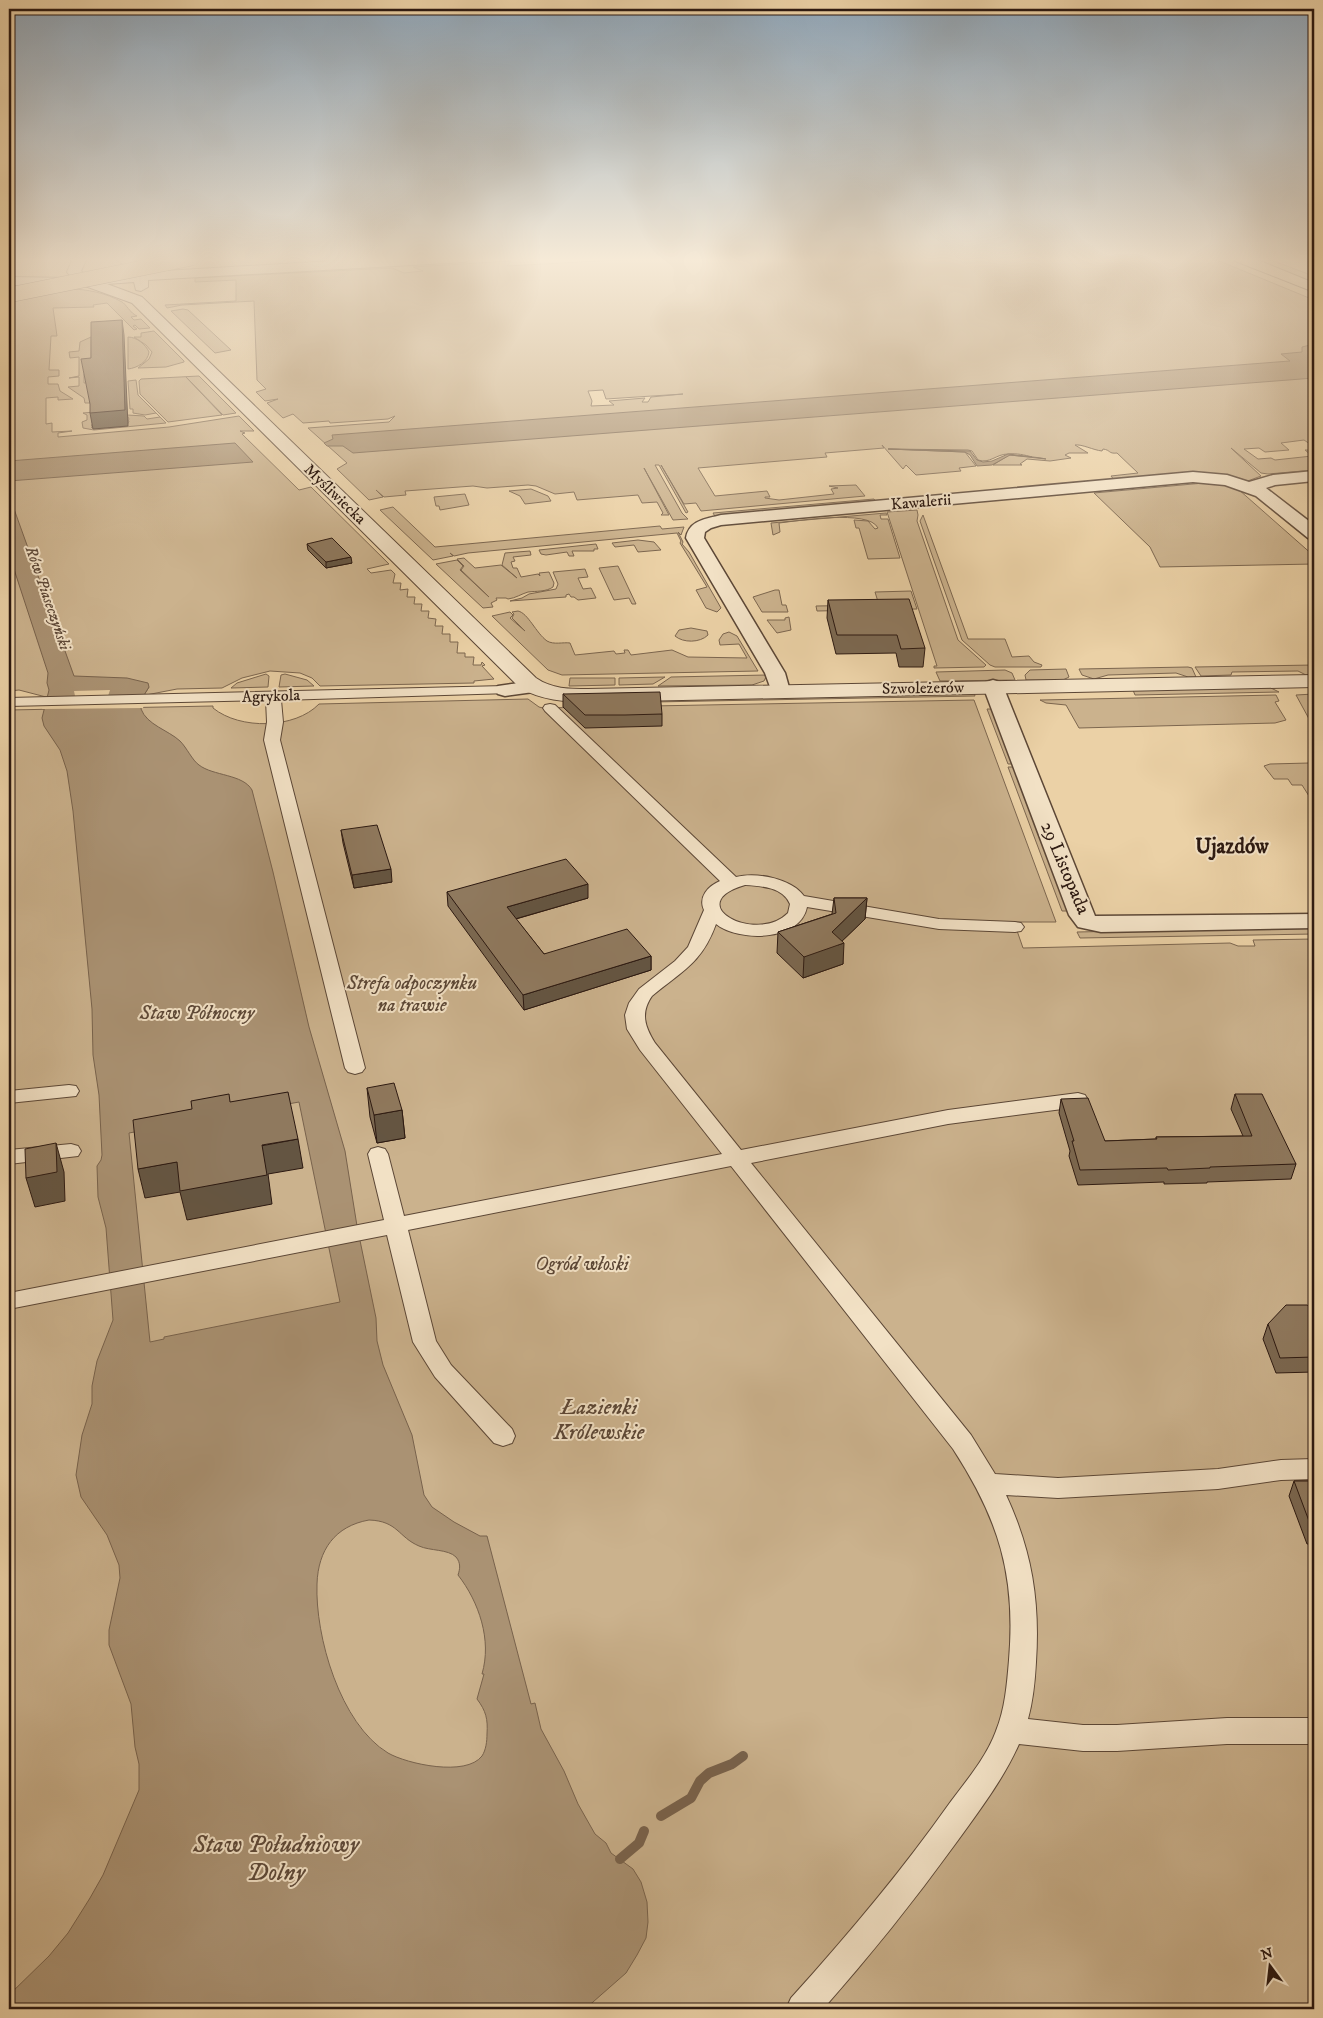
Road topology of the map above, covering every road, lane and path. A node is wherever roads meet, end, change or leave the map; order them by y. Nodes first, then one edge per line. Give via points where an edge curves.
1 (190, 352) edge
2 (1314, 476) edge
3 (1251, 487) junction
4 (1314, 534) edge
5 (1314, 680) edge
6 (993, 686) junction
7 (534, 687) junction
8 (505, 690) joint
9 (780, 691) junction
10 (273, 696) junction
11 (9, 702) edge
12 (550, 708) dead end
13 (732, 883) junction
14 (797, 900) junction
15 (712, 912) junction
16 (1314, 921) edge
17 (1015, 927) dead end
18 (355, 1068) dead end
19 (69, 1092) dead end
20 (9, 1097) edge
21 (1078, 1100) edge
22 (71, 1151) dead end
23 (378, 1154) dead end
24 (9, 1157) edge
25 (737, 1159) junction
26 (397, 1226) junction
27 (370, 1231) joint
28 (328, 1240) joint
29 (9, 1301) edge
30 (502, 1436) dead end
31 (1314, 1469) edge
32 (988, 1484) junction
33 (1011, 1730) junction
34 (1314, 1731) edge
35 (802, 2009) edge

1 - 7 street, Myśliwiecka
2 - 3 street via 1273,480
3 - 4 street, Kawalerii via 1270,497
3 - 9 street, Kawalerii via 1217,479 1182,478 717,521 702,525 695,532 695,538 775,673
5 - 6 street, Szwoleżerów
6 - 9 street, Szwoleżerów
6 - 16 street, 29 Listopada via 1081,915 1087,922 1101,925
7 - 8 street, Agrykola
7 - 9 street, Szwoleżerów via 570,694
8 - 10 street, Agrykola
10 - 11 street, Agrykola
10 - 18 street via 276,722 272,740
12 - 13 street
13 - 14 street via 751,880 771,882 788,889
13 - 15 street via 714,893 710,904
14 - 15 street via 799,908 792,919 764,930 728,925
14 - 17 street via 939,924
15 - 25 street via 695,952 646,992 635,1009 634,1020 642,1039
19 - 20 street
21 - 25 street via 948,1117
22 - 24 street
23 - 26 street
25 - 26 street
25 - 32 street via 962,1442
26 - 27 street
26 - 30 street via 425,1342 443,1371
27 - 28 street
28 - 29 street
31 - 32 street via 1280,1470 1218,1479 1058,1488
32 - 33 street via 1004,1513 1017,1555 1024,1598 1026,1640
33 - 34 street via 1083,1738 1227,1731
33 - 35 street via 1001,1753 923,1865 864,1940

